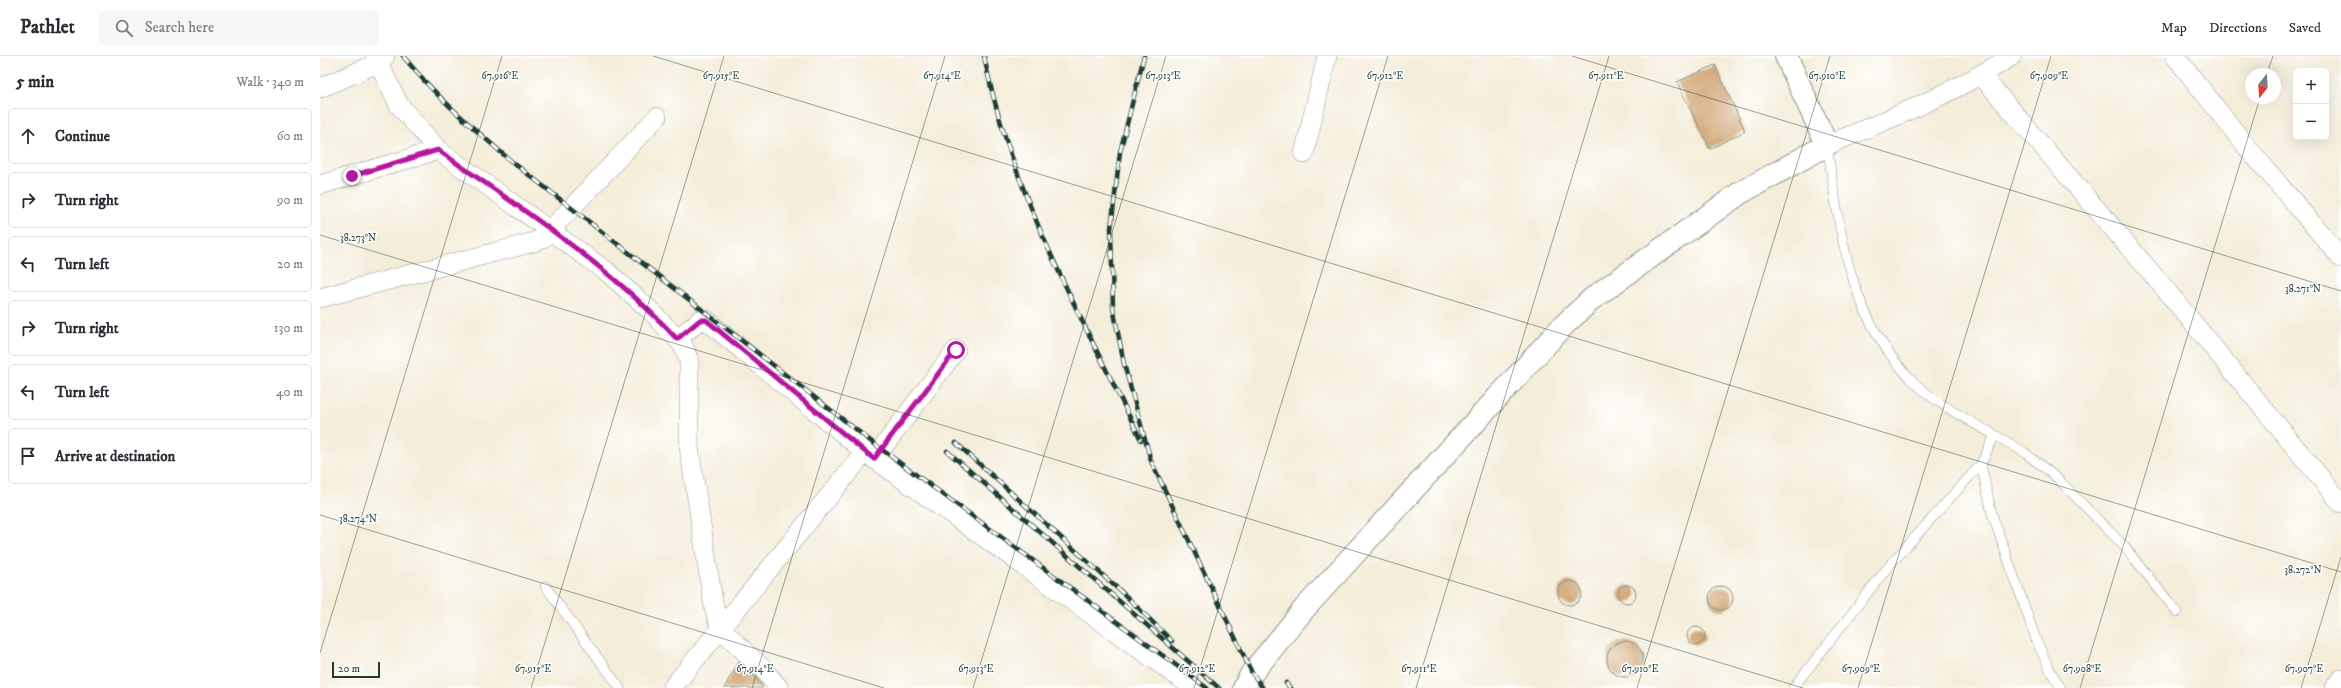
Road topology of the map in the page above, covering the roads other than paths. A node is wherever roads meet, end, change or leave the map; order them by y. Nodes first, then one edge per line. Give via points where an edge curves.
1 (1327, 56) edge
2 (1786, 56) edge
3 (2012, 56) edge
4 (2175, 56) edge
5 (379, 58) edge
6 (1981, 75) junction
7 (320, 88) edge
8 (657, 117) dead end
9 (1827, 145) junction
10 (438, 150) junction
11 (1304, 154) dead end
12 (320, 185) edge
13 (552, 231) junction
14 (2341, 258) edge
15 (320, 298) edge
16 (677, 339) junction
17 (956, 350) dead end
18 (1995, 435) junction
19 (870, 455) junction
20 (1981, 464) junction
21 (2341, 502) edge
22 (545, 586) dead end
23 (2177, 612) dead end
24 (721, 629) junction
25 (2341, 679) edge
26 (620, 688) edge
27 (672, 688) edge
28 (779, 688) edge
29 (1194, 688) edge
30 (1244, 688) edge
31 (1793, 688) edge
32 (2061, 688) edge
33 (2334, 688) edge

1 - 11 street
2 - 9 street
3 - 6 street
4 - 14 street via 2242,141
5 - 7 street
5 - 10 street via 399,105
6 - 9 street via 1913,109
6 - 21 street via 2166,290
8 - 13 street
9 - 18 lane via 1842,242 1865,313 1881,341 1914,382 1954,412
9 - 30 street via 1740,193 1593,298 1305,608 1252,672
10 - 12 street
10 - 13 street
13 - 15 street via 534,242
13 - 16 street via 606,271 651,311
16 - 19 street via 700,320 706,320
16 - 24 street via 683,345 689,361 689,447 714,608
17 - 19 street
18 - 20 lane
18 - 23 lane via 2024,452 2057,478 2124,546
19 - 24 street
19 - 29 street
20 - 31 lane via 1888,567
20 - 32 lane via 1992,514 2037,642
22 - 26 lane
24 - 27 street
24 - 28 street
25 - 33 street

